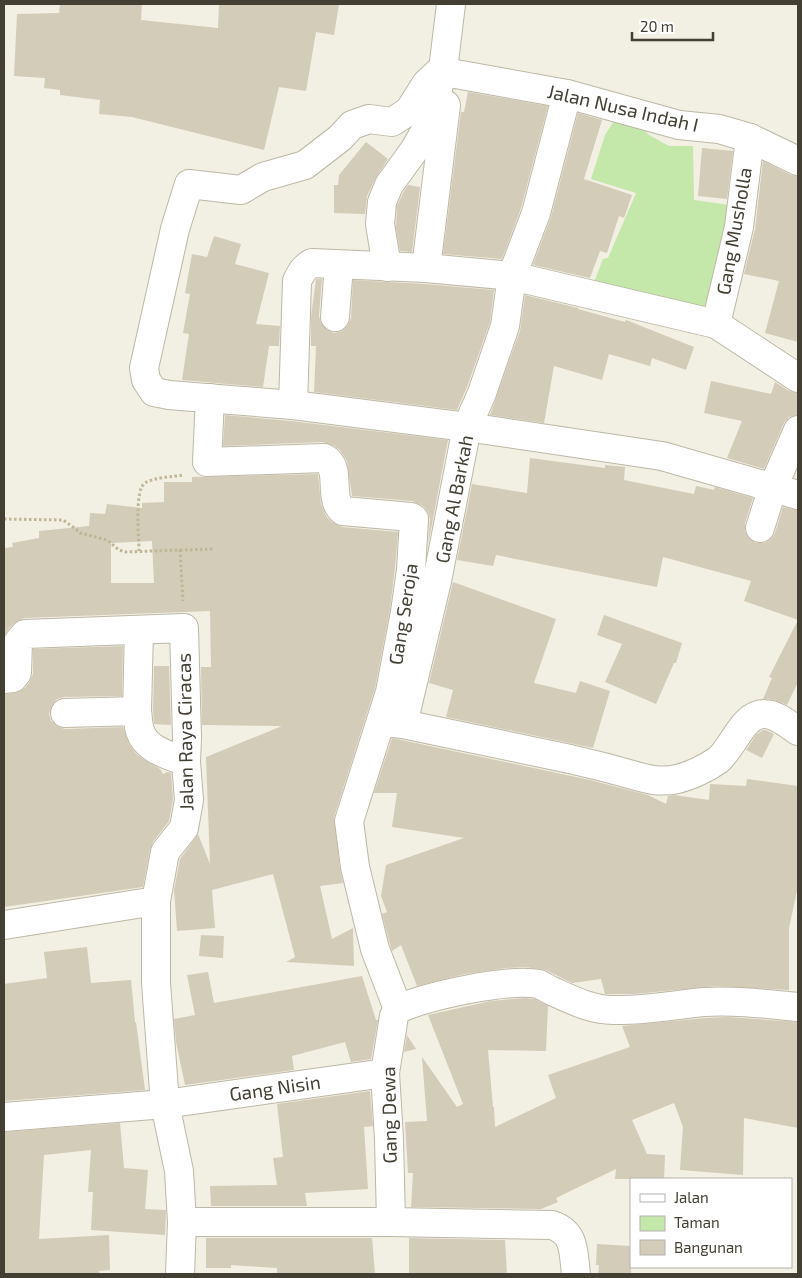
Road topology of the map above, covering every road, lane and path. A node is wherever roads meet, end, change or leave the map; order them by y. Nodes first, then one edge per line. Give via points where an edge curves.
1 (451, 4) edge
2 (446, 70) junction
3 (567, 94) junction
4 (750, 138) junction
5 (798, 161) edge
6 (339, 265) junction
7 (388, 267) junction
8 (426, 268) junction
9 (512, 276) junction
10 (335, 317) dead end
11 (716, 324) junction
12 (798, 378) edge
13 (210, 398) junction
14 (293, 405) junction
15 (467, 427) junction
16 (798, 430) edge
17 (208, 462) junction
18 (786, 491) edge
19 (4, 519) edge
20 (760, 528) dead end
21 (214, 549) dead end
22 (180, 550) junction
23 (139, 551) junction
24 (184, 628) junction
25 (139, 630) junction
26 (4, 679) edge
27 (137, 711) junction
28 (65, 713) dead end
29 (392, 723) junction
30 (798, 730) edge
31 (186, 762) junction
32 (156, 901) junction
33 (4, 925) edge
34 (798, 1007) edge
35 (398, 1009) junction
36 (385, 1073) junction
37 (165, 1104) junction
38 (4, 1117) edge
39 (182, 1222) junction
40 (391, 1222) junction
41 (180, 1274) edge
42 (576, 1274) edge

1 - 2 street
2 - 3 street, Jalan Nusa Indah I
2 - 7 street via 428,126 389,185 382,202 380,224
2 - 8 street
2 - 13 street via 426,84 409,111 392,122 369,119 352,125 305,164 241,190 189,184 175,229 144,368 146,380 154,392
3 - 4 street, Jalan Nusa Indah I via 679,125 719,129
3 - 9 street, Gang Al Barkah via 536,213
4 - 5 street, Jalan Nusa Indah I
4 - 11 street, Gang Musholla via 739,227
6 - 7 street
6 - 10 street
6 - 14 street via 312,263 301,272 297,281
7 - 8 street
8 - 9 street
9 - 11 street
9 - 15 street, Gang Al Barkah via 505,326
11 - 12 street
13 - 14 street
13 - 17 street
14 - 15 street
15 - 18 street via 662,456
15 - 29 street, Gang Al Barkah via 437,581
16 - 18 street
17 - 23 path via 203,472 154,480 141,486
17 - 29 street, Gang Seroja via 324,458 332,466 338,505 343,511 413,517 405,612 390,692
18 - 20 street
19 - 23 path via 62,520 80,533 107,540 119,550
21 - 22 path
22 - 23 path
22 - 24 path
24 - 25 street, Jalan Raya Ciracas
24 - 31 street, Jalan Raya Ciracas
25 - 26 street, Jalan Raya Ciracas via 25,634 18,642 17,673 13,678
25 - 27 street
27 - 28 street
27 - 31 street via 140,732 147,744
29 - 30 street via 542,753 656,781 677,779 717,760 755,716 771,715
29 - 35 street, Gang Seroja via 349,822 355,867 375,950
31 - 32 street, Jalan Raya Ciracas via 187,818 184,828 166,852
32 - 33 street
32 - 37 street, Jalan Raya Ciracas via 156,983
34 - 35 street via 755,1002 704,1002 626,1011 601,1010 540,984 525,984 472,989 420,1000
35 - 36 street, Gang Dewa via 394,1016
36 - 37 street, Gang Nisin
36 - 40 street, Gang Dewa
37 - 38 street, Gang Nisin
37 - 39 street via 179,1171
39 - 40 street
39 - 41 street
40 - 42 street via 552,1225 567,1233

